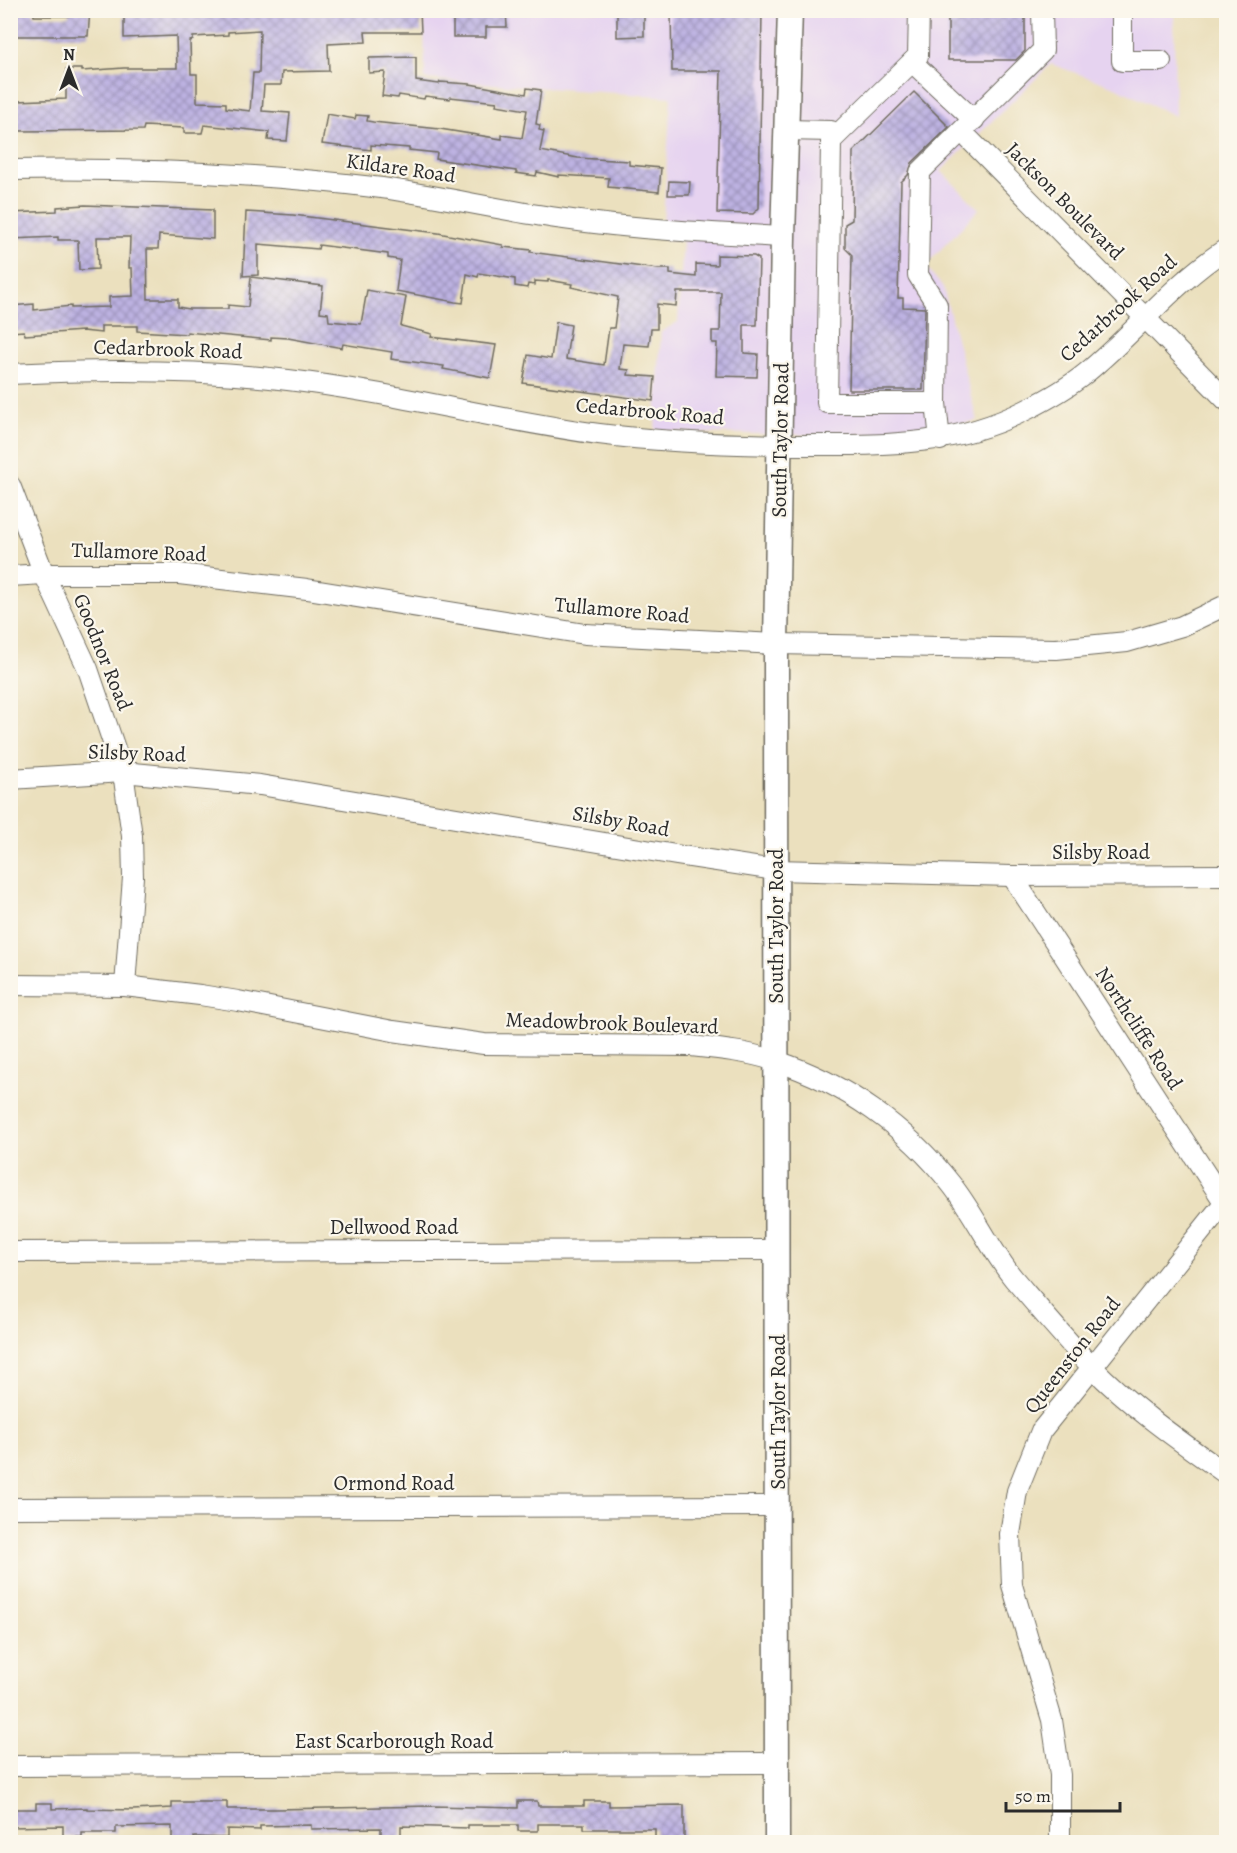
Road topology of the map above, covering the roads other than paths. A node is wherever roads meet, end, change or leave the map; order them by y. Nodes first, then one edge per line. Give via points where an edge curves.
1 (790, 10) edge
2 (919, 10) edge
3 (1042, 10) edge
4 (1122, 10) edge
5 (1161, 61) dead end
6 (912, 62) junction
7 (786, 130) junction
8 (831, 130) dead end
9 (972, 130) junction
10 (10, 170) edge
11 (783, 237) junction
12 (1227, 249) edge
13 (1145, 316) junction
14 (10, 374) edge
15 (1227, 400) edge
16 (936, 403) junction
17 (940, 440) junction
18 (779, 444) junction
19 (10, 485) edge
20 (44, 574) junction
21 (10, 576) edge
22 (1227, 605) edge
23 (776, 644) junction
24 (123, 772) junction
25 (10, 779) edge
26 (775, 870) junction
27 (1227, 875) edge
28 (1012, 876) junction
29 (10, 985) edge
30 (125, 986) junction
31 (776, 1061) junction
32 (1225, 1204) edge
33 (778, 1250) junction
34 (10, 1252) edge
35 (1092, 1367) junction
36 (1227, 1474) edge
37 (778, 1506) junction
38 (10, 1508) edge
39 (777, 1763) junction
40 (10, 1766) edge
41 (777, 1842) edge
42 (1060, 1842) edge

1 - 7 main road, South Taylor Road
2 - 6 street via 918,56
3 - 9 street via 1043,50
4 - 5 street via 1122,61
6 - 9 street, Jackson Boulevard
6 - 16 street via 831,141 827,403
7 - 8 street
7 - 11 main road, South Taylor Road
9 - 13 street, Jackson Boulevard
9 - 16 street via 920,172 918,275 937,305
10 - 11 street, Kildare Road via 97,168 264,176 382,188 622,226
11 - 18 main road, South Taylor Road
12 - 13 street, Cedarbrook Road via 1189,276
13 - 15 street, Jackson Boulevard
13 - 17 street, Cedarbrook Road via 1109,354 1073,382 1026,410
14 - 18 street, Cedarbrook Road via 84,370 215,372 366,391 599,434
16 - 17 street
17 - 18 street, Cedarbrook Road via 892,445
18 - 23 main road, South Taylor Road
19 - 20 street, Goodnor Road
20 - 21 street, Tullamore Road
20 - 23 street, Tullamore Road via 179,574 307,589 585,634
20 - 24 street, Goodnor Road via 88,669
22 - 23 street, Tullamore Road via 1182,626 1127,642 1056,649
23 - 26 main road, South Taylor Road
24 - 25 street, Silsby Road
24 - 26 street, Silsby Road via 260,785
24 - 30 street, Goodnor Road via 133,877
26 - 28 street, Silsby Road
26 - 31 main road, South Taylor Road
27 - 28 street, Silsby Road
28 - 32 street, Northcliffe Road
29 - 30 street, Meadowbrook Boulevard
30 - 31 street, Meadowbrook Boulevard via 238,1001 457,1041 523,1046 691,1046
31 - 33 main road, South Taylor Road
31 - 35 street, Meadowbrook Boulevard via 858,1100 920,1149 952,1185 1012,1276
32 - 35 street, Queenston Road
33 - 34 street, Dellwood Road
33 - 37 main road, South Taylor Road
35 - 36 street, Meadowbrook Boulevard via 1140,1410
35 - 42 street, Queenston Road via 1041,1431 1017,1491 1010,1534 1012,1586 1052,1720 1060,1775
37 - 38 street, Ormond Road
37 - 39 main road, South Taylor Road
39 - 40 street, East Scarborough Road
39 - 41 main road, South Taylor Road

